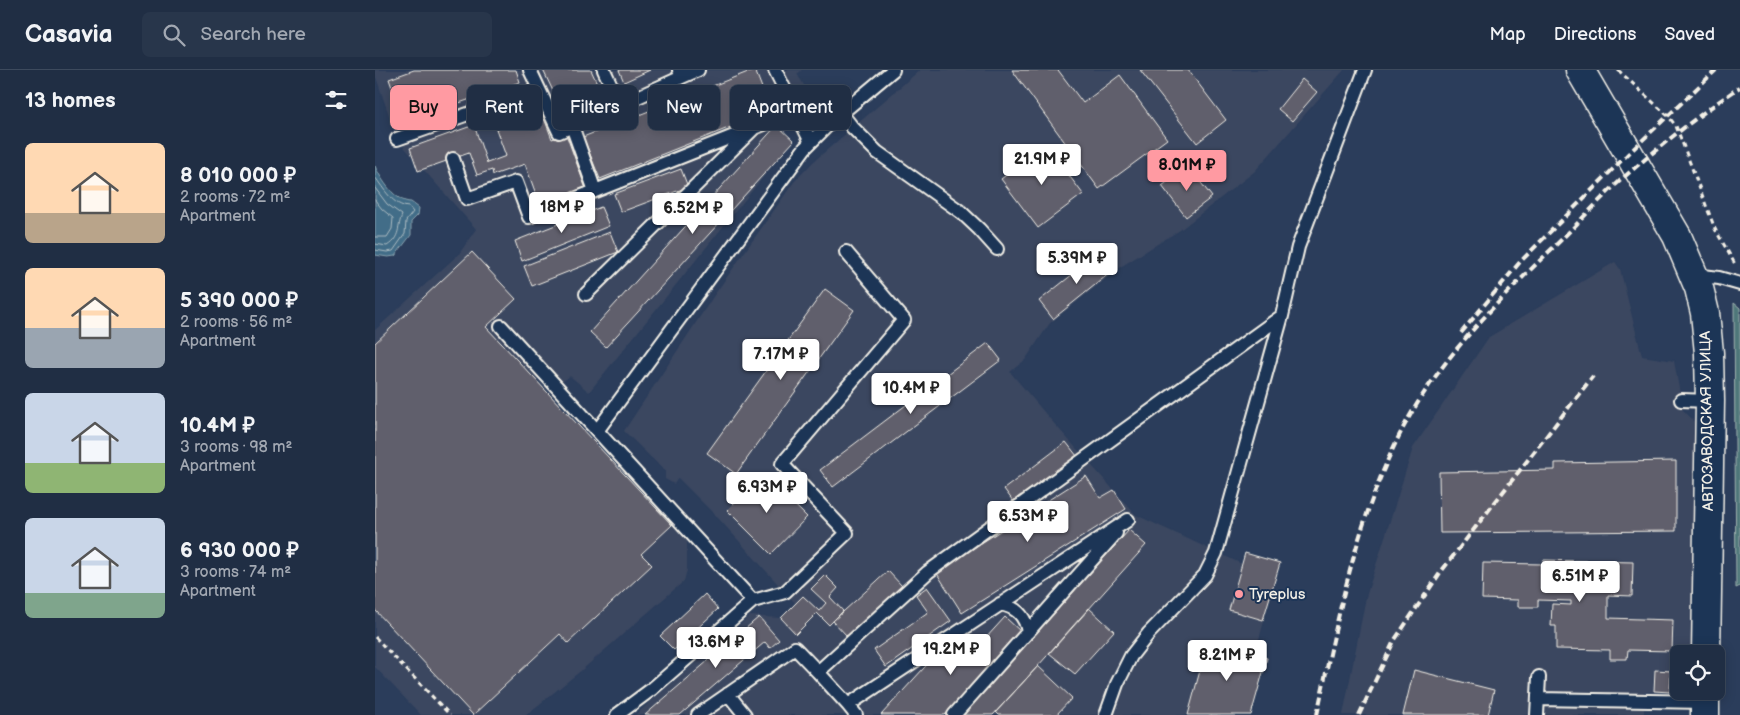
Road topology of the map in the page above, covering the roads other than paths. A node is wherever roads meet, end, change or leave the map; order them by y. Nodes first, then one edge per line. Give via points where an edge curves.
1 (530, 70) edge
2 (604, 70) edge
3 (698, 70) edge
4 (775, 70) edge
5 (893, 70) edge
6 (1365, 70) edge
7 (1580, 70) edge
8 (681, 73) edge
9 (537, 85) edge
10 (611, 85) edge
11 (782, 85) edge
12 (542, 95) edge
13 (638, 96) edge
14 (851, 105) edge
15 (467, 114) edge
16 (552, 117) edge
17 (851, 126) edge
18 (573, 130) edge
19 (749, 130) edge
20 (752, 130) edge
21 (805, 130) edge
22 (823, 130) edge
23 (397, 139) dead end
24 (811, 142) junction
25 (697, 151) junction
26 (453, 160) dead end
27 (707, 174) junction
28 (595, 191) junction
29 (997, 249) dead end
30 (846, 252) dead end
31 (1695, 274) junction
32 (1740, 284) edge
33 (587, 294) dead end
34 (1282, 316) junction
35 (501, 326) dead end
36 (1681, 400) dead end
37 (1710, 400) junction
38 (597, 431) junction
39 (753, 601) junction
40 (1000, 604) junction
41 (1028, 632) junction
42 (1706, 645) edge
43 (818, 672) junction
44 (1539, 677) dead end
45 (728, 694) junction
46 (1538, 699) junction
47 (1705, 703) edge
48 (852, 710) edge
49 (617, 715) edge
50 (698, 715) edge
51 (745, 715) edge
52 (954, 715) edge
53 (1106, 715) edge
54 (1537, 715) edge

1 - 9 lane
2 - 10 lane
3 - 8 lane
4 - 11 lane
5 - 14 lane
6 - 34 lane via 1298,247
7 - 31 street, АВТОЗАВОДСКАЯ УЛИЦА via 1677,236
8 - 13 lane
12 - 16 lane
15 - 23 lane
17 - 29 lane via 877,152 961,212
18 - 28 lane
19 - 25 lane
20 - 27 lane
21 - 24 lane
22 - 24 lane
24 - 38 lane
25 - 27 lane via 707,156
25 - 28 lane
26 - 28 lane via 467,199 516,182 529,217
27 - 33 lane
30 - 39 lane via 904,320 782,464 847,533 785,592
31 - 32 lane
31 - 37 street, АВТОЗАВОДСКАЯ УЛИЦА via 1705,313
34 - 43 lane via 928,572
34 - 53 lane via 1216,553 1205,574 1149,632 1131,656
35 - 38 lane
36 - 37 lane
37 - 42 street, АВТОЗАВОДСКАЯ УЛИЦА
38 - 39 lane
39 - 49 lane via 652,689
40 - 41 lane via 1021,613
40 - 41 lane via 1128,520
40 - 48 lane
41 - 52 lane
43 - 45 lane via 795,648
43 - 48 lane
44 - 46 lane
45 - 50 lane
45 - 51 lane
46 - 47 lane
46 - 54 lane

